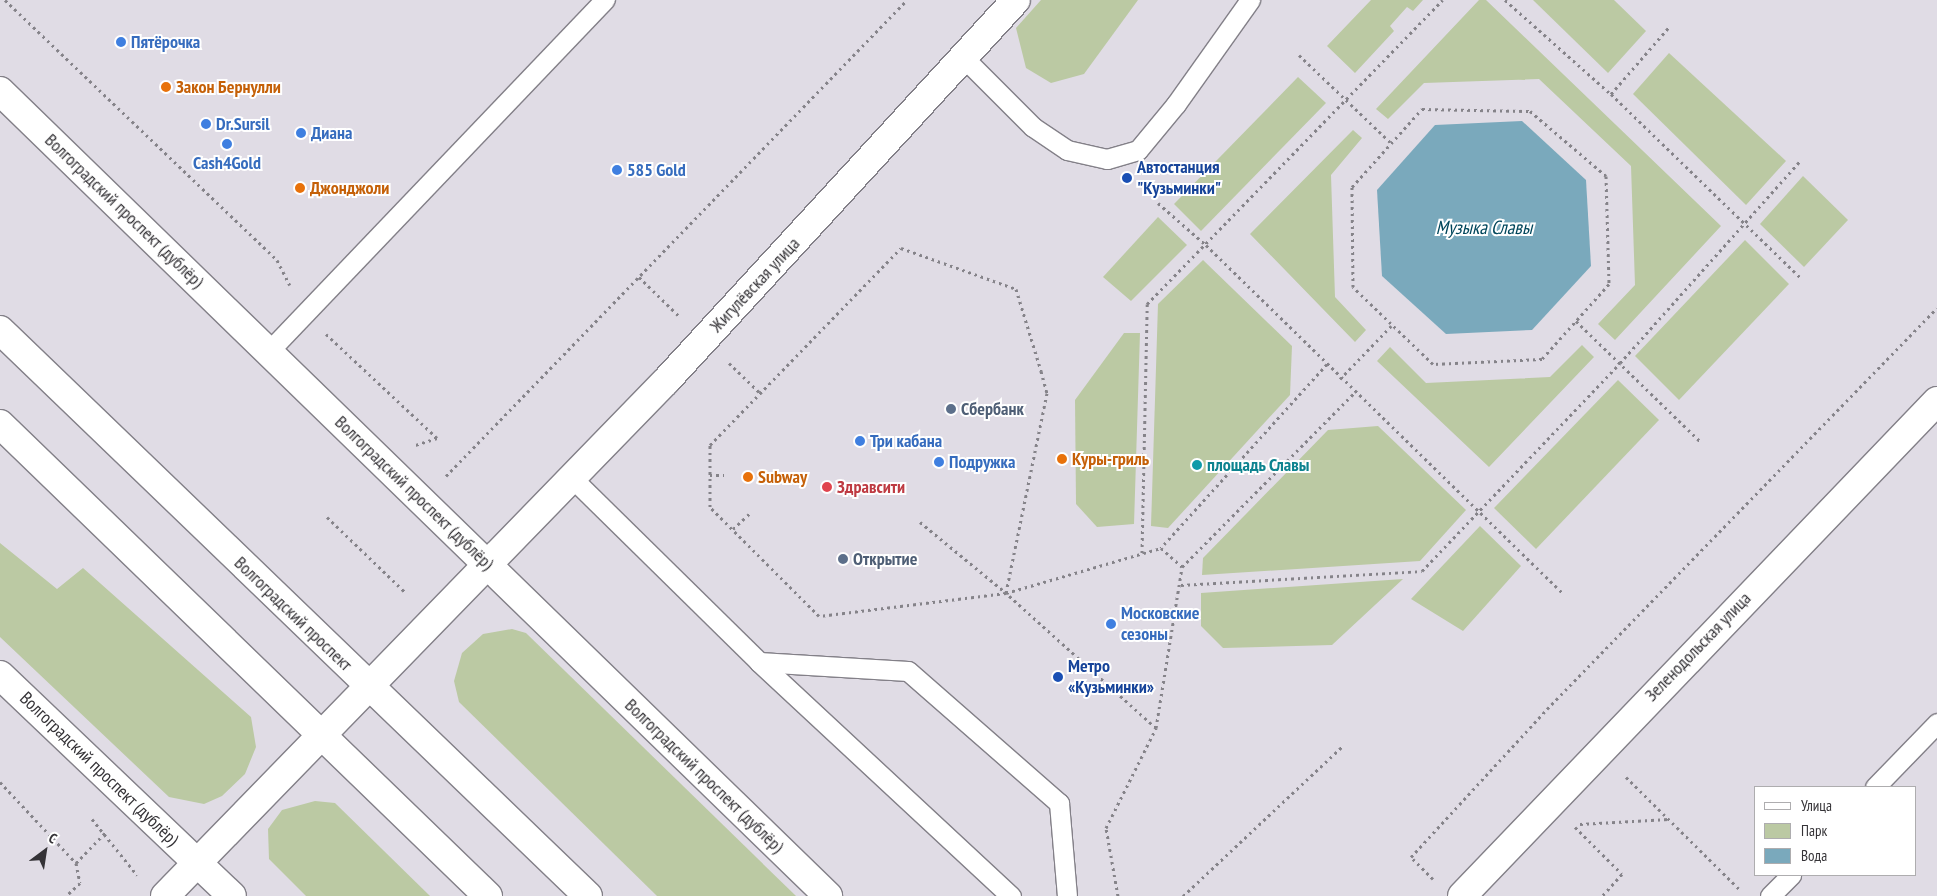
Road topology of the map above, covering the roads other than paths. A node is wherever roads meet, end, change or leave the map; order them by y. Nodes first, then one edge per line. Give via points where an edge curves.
1 (605, 0) edge
2 (1016, 0) edge
3 (1250, 0) edge
4 (962, 56) junction
5 (0, 91) edge
6 (0, 330) edge
7 (270, 351) junction
8 (1937, 401) edge
9 (0, 424) edge
10 (572, 478) junction
11 (488, 565) junction
12 (759, 662) junction
13 (0, 675) edge
14 (370, 688) junction
15 (1937, 723) edge
16 (322, 738) junction
17 (1876, 786) edge
18 (198, 863) junction
19 (1790, 876) edge
20 (165, 896) edge
21 (232, 896) edge
22 (488, 896) edge
23 (588, 896) edge
24 (828, 896) edge
25 (1011, 896) edge
26 (1067, 896) edge
27 (1462, 896) edge
28 (1770, 896) edge

1 - 7 lane
2 - 4 street, Жигулёвская улица
3 - 4 lane via 1176,104 1138,150 1106,160 1067,150 1034,127
4 - 10 street, Жигулёвская улица via 666,381
5 - 7 street, Волгоградский проспект (дублёр)
6 - 14 street, Волгоградский проспект
7 - 11 street, Волгоградский проспект (дублёр)
8 - 27 street, Зеленодольская улица
9 - 16 street
10 - 11 street, Жигулёвская улица
10 - 12 lane
11 - 14 street, Жигулёвская улица
11 - 24 street, Волгоградский проспект (дублёр)
12 - 25 lane
12 - 26 lane via 908,670 1059,802
13 - 18 street, Волгоградский проспект (дублёр)
14 - 16 street, Жигулёвская улица
14 - 23 street, Волгоградский проспект
15 - 17 lane
16 - 18 street, Жигулёвская улица
16 - 22 street
18 - 20 street, Жигулёвская улица
18 - 21 street, Волгоградский проспект (дублёр)
19 - 28 lane

